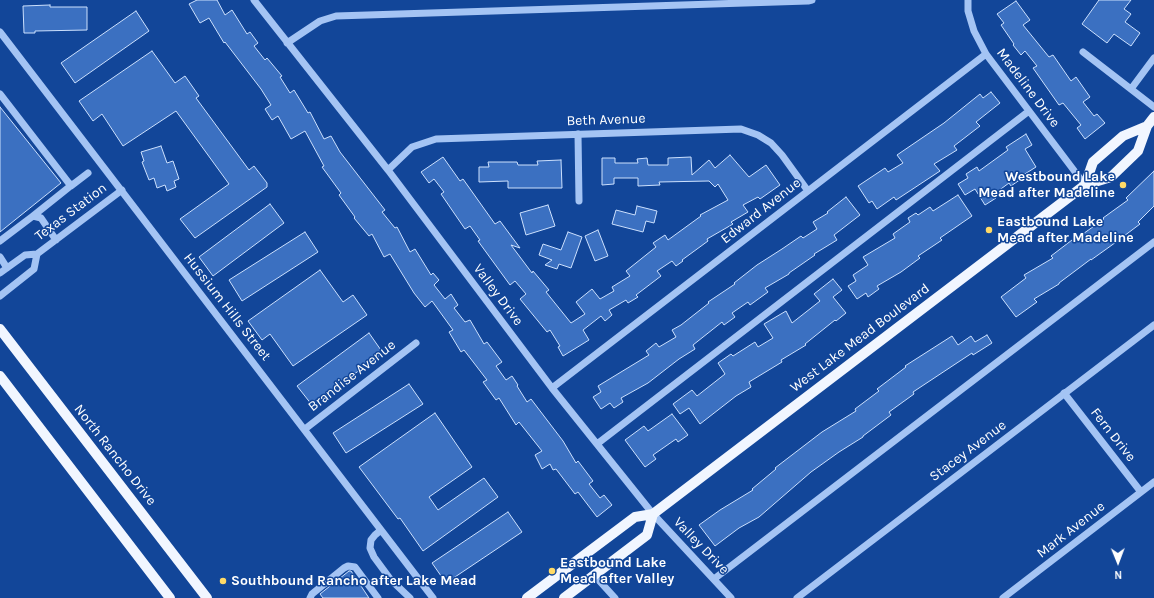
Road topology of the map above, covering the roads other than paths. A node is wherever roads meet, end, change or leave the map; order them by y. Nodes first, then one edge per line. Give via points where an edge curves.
1 (254, 0) edge
2 (812, 0) edge
3 (968, 0) edge
4 (0, 32) edge
5 (287, 43) junction
6 (1083, 52) dead end
7 (986, 54) junction
8 (1154, 58) edge
9 (1131, 89) junction
10 (0, 94) edge
11 (1154, 107) edge
12 (1029, 111) junction
13 (1154, 117) edge
14 (1146, 126) junction
15 (578, 134) junction
16 (388, 170) junction
17 (88, 173) dead end
18 (73, 184) junction
19 (1085, 185) junction
20 (122, 190) junction
21 (808, 191) junction
22 (579, 201) dead end
23 (33, 216) junction
24 (56, 240) junction
25 (0, 241) edge
26 (1154, 242) edge
27 (37, 254) junction
28 (0, 257) edge
29 (7, 268) junction
30 (0, 273) edge
31 (0, 296) edge
32 (1154, 325) edge
33 (0, 329) edge
34 (416, 343) dead end
35 (0, 376) edge
36 (552, 388) junction
37 (1064, 393) junction
38 (305, 429) junction
39 (597, 444) junction
40 (1154, 482) edge
41 (1141, 492) junction
42 (653, 514) junction
43 (382, 530) junction
44 (594, 575) junction
45 (714, 579) junction
46 (170, 598) edge
47 (207, 598) edge
48 (310, 598) edge
49 (378, 598) edge
50 (410, 598) edge
51 (433, 598) edge
52 (527, 598) edge
53 (564, 598) edge
54 (615, 598) edge
55 (731, 598) edge
56 (797, 598) edge
57 (1003, 598) edge

1 - 5 street, Valley Drive
2 - 5 street via 336,16 320,21
3 - 7 street, Madeline Drive via 968,11 974,31
4 - 20 street, Hussium Hills Street
5 - 16 street, Valley Drive
6 - 9 street
7 - 12 street, Madeline Drive
7 - 21 street, Edward Avenue
8 - 9 street
9 - 11 street
10 - 18 street via 71,186
12 - 19 street, Madeline Drive
12 - 39 street
13 - 14 main road, West Lake Mead Boulevard
14 - 19 main road, West Lake Mead Boulevard via 1123,136 1093,162
14 - 19 main road, West Lake Mead Boulevard via 1138,151 1111,177
15 - 16 street, Beth Avenue via 436,139 412,147
15 - 21 street, Beth Avenue via 742,129 771,143
15 - 22 street
16 - 36 street, Valley Drive
17 - 18 street
18 - 23 street
19 - 42 main road, West Lake Mead Boulevard
20 - 24 street, Texas Station
20 - 38 street, Hussium Hills Street
21 - 36 street, Edward Avenue
23 - 24 street via 42,218
23 - 25 street
24 - 27 street, Texas Station
26 - 45 street
27 - 29 street, Texas Station via 25,255
27 - 31 street, Texas Station via 34,269
28 - 29 street
29 - 30 street, Texas Station
32 - 37 street, Stacey Avenue
33 - 47 main road, North Rancho Drive
34 - 38 street, Brandise Avenue
35 - 46 main road
36 - 39 street, Valley Drive
37 - 41 street, Fern Drive
37 - 56 street, Stacey Avenue
38 - 43 street, Hussium Hills Street
39 - 42 street, Valley Drive
40 - 41 street, Mark Avenue
41 - 57 street, Mark Avenue
42 - 44 main road via 647,535
42 - 45 street, Valley Drive
42 - 52 main road, West Lake Mead Boulevard via 635,517
43 - 50 street via 371,540 370,548 391,580
43 - 51 street, Hussium Hills Street
44 - 53 main road
44 - 54 street
45 - 55 street, Valley Drive
48 - 49 street via 348,566 355,567

